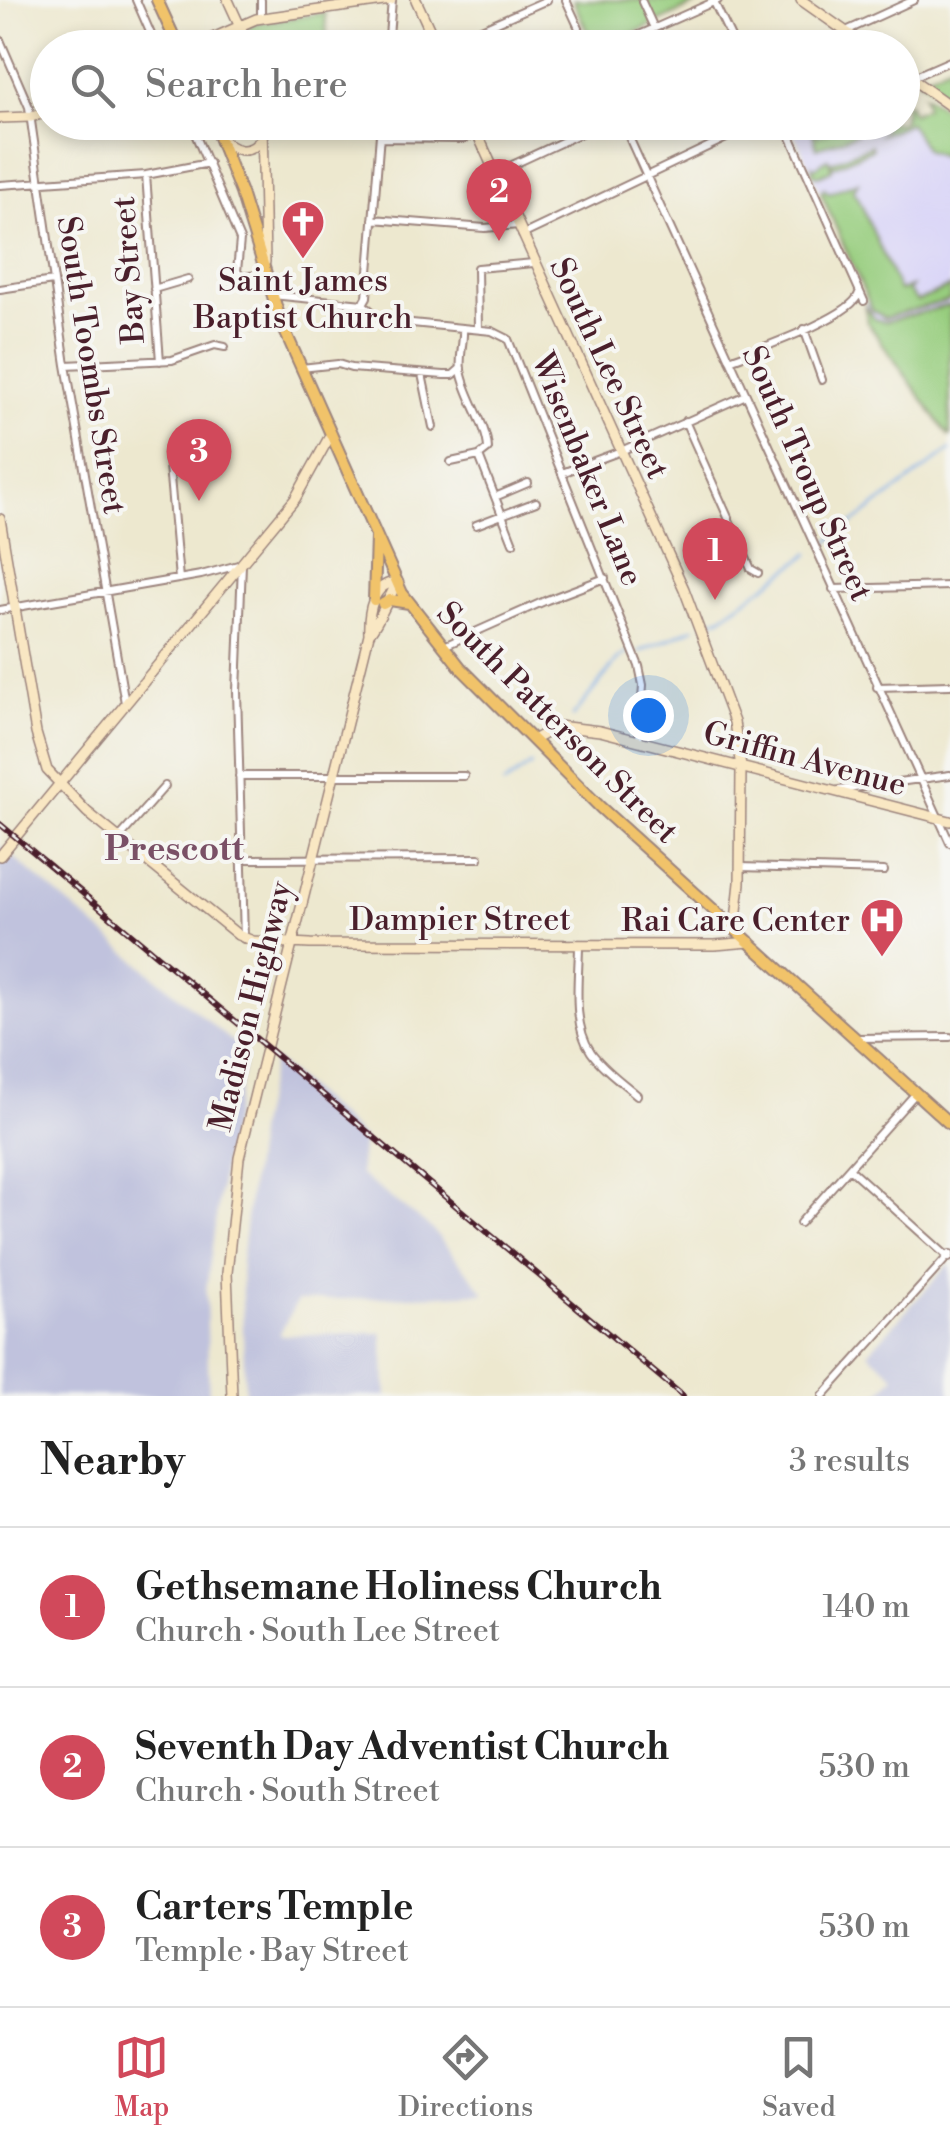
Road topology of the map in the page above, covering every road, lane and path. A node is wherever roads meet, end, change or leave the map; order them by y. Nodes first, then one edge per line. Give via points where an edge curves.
1 (136, 0) edge
2 (157, 0) edge
3 (228, 0) edge
4 (262, 0) edge
5 (392, 0) edge
6 (416, 0) edge
7 (547, 0) edge
8 (566, 0) edge
9 (801, 0) edge
10 (914, 0) edge
11 (715, 1) edge
12 (642, 2) edge
13 (261, 18) junction
14 (239, 24) junction
15 (654, 28) junction
16 (149, 30) edge
17 (171, 30) edge
18 (227, 30) edge
19 (242, 30) edge
20 (390, 30) edge
21 (430, 30) edge
22 (479, 30) edge
23 (580, 30) edge
24 (650, 30) edge
25 (728, 30) edge
26 (845, 30) edge
27 (848, 30) edge
28 (0, 40) edge
29 (950, 60) edge
30 (920, 70) edge
31 (920, 84) edge
32 (950, 106) edge
33 (30, 115) edge
34 (30, 117) edge
35 (0, 118) edge
36 (33, 140) edge
37 (198, 140) edge
38 (220, 140) edge
39 (223, 140) edge
40 (259, 140) edge
41 (262, 140) edge
42 (380, 140) edge
43 (480, 140) edge
44 (566, 140) edge
45 (630, 140) edge
46 (722, 140) edge
47 (792, 140) edge
48 (208, 163) junction
49 (494, 173) junction
50 (146, 174) junction
51 (647, 176) junction
52 (38, 182) junction
53 (0, 185) edge
54 (373, 219) junction
55 (520, 230) junction
56 (534, 262) junction
57 (266, 274) junction
58 (188, 278) dead end
59 (53, 281) junction
60 (0, 289) edge
61 (154, 289) junction
62 (860, 290) junction
63 (271, 294) junction
64 (864, 301) dead end
65 (364, 304) junction
66 (463, 328) junction
67 (804, 329) junction
68 (478, 330) junction
69 (225, 347) dead end
70 (730, 360) junction
71 (160, 361) junction
72 (66, 365) junction
73 (301, 368) junction
74 (460, 368) junction
75 (422, 374) junction
76 (822, 380) dead end
77 (746, 395) junction
78 (685, 422) junction
79 (433, 427) dead end
80 (331, 434) junction
81 (174, 444) dead end
82 (621, 450) junction
83 (479, 456) junction
84 (451, 462) dead end
85 (562, 473) junction
86 (528, 484) dead end
87 (495, 497) junction
88 (536, 502) dead end
89 (502, 516) junction
90 (0, 519) edge
91 (476, 525) dead end
92 (376, 531) junction
93 (513, 543) dead end
94 (242, 564) junction
95 (758, 573) dead end
96 (605, 578) junction
97 (180, 579) junction
98 (398, 582) junction
99 (950, 586) edge
100 (832, 588) junction
101 (104, 593) junction
102 (378, 602) junction
103 (409, 603) junction
104 (16, 608) junction
105 (0, 610) edge
106 (442, 647) junction
107 (950, 686) edge
108 (877, 687) junction
109 (125, 703) junction
110 (533, 740) junction
111 (639, 741) junction
112 (741, 767) junction
113 (950, 775) edge
114 (239, 776) junction
115 (464, 776) dead end
116 (332, 777) junction
117 (920, 779) junction
118 (58, 784) junction
119 (165, 786) dead end
120 (833, 791) junction
121 (938, 817) junction
122 (950, 821) edge
123 (119, 838) junction
124 (950, 844) edge
125 (0, 856) edge
126 (479, 858) dead end
127 (241, 859) junction
128 (313, 859) junction
129 (740, 866) junction
130 (884, 871) dead end
131 (736, 928) junction
132 (244, 938) junction
133 (290, 942) junction
134 (750, 942) junction
135 (579, 944) junction
136 (950, 1037) edge
137 (856, 1038) junction
138 (916, 1093) junction
139 (637, 1095) dead end
140 (950, 1124) edge
141 (849, 1168) junction
142 (800, 1222) dead end
143 (949, 1257) edge
144 (232, 1396) edge
145 (823, 1396) edge

1 - 16 street
2 - 17 main road
3 - 14 main road
4 - 13 street
5 - 13 main road
5 - 20 street
6 - 21 main road
7 - 22 street
8 - 23 street
9 - 26 main road
10 - 27 street
11 - 15 street
11 - 25 street
12 - 15 street
13 - 14 main road
14 - 18 main road
14 - 19 main road
15 - 24 street
28 - 33 street, South Toombs Street
29 - 30 street
31 - 32 main road
34 - 35 main road
36 - 52 street, South Toombs Street
37 - 48 street
38 - 57 main road, South Patterson Street
39 - 40 main road via 240,151
41 - 57 main road
42 - 54 street
43 - 49 main road, South Lee Street
44 - 49 street
45 - 51 street, South Troup Street
46 - 51 street
47 - 62 street
48 - 50 street
48 - 57 street via 240,240 237,271 241,278
49 - 55 main road, South Lee Street
50 - 52 street
50 - 61 street, Bay Street
51 - 55 street
51 - 70 street, South Troup Street
52 - 53 street
52 - 59 street, South Toombs Street
54 - 55 street
54 - 65 street
55 - 56 main road, South Lee Street
56 - 68 street via 477,268
56 - 82 main road, South Lee Street
57 - 63 main road, South Patterson Street
58 - 61 street
59 - 60 street
59 - 72 street, South Toombs Street
61 - 71 street, Bay Street
62 - 64 street
62 - 67 street via 854,304
63 - 65 street, Wisenbaker Lane
63 - 73 main road, South Patterson Street
65 - 66 street, Wisenbaker Lane via 382,320
66 - 68 street, Wisenbaker Lane
66 - 74 street
67 - 70 street
67 - 76 street
68 - 85 street, Wisenbaker Lane via 510,343
69 - 71 street
70 - 77 street, South Troup Street
71 - 72 street
72 - 101 street, South Toombs Street
73 - 75 street via 338,364
73 - 80 main road, South Patterson Street
74 - 75 street via 452,375
74 - 83 street via 488,442
75 - 79 street
77 - 78 street
77 - 100 street, South Troup Street
78 - 82 street
78 - 95 street
80 - 92 main road, South Patterson Street
80 - 94 main road via 295,499
81 - 97 street via 168,454
82 - 85 street
82 - 112 main road, South Lee Street via 702,635 734,722
83 - 84 street
83 - 87 street
85 - 96 street, Wisenbaker Lane
86 - 87 street
87 - 89 street
88 - 89 street
89 - 91 street
89 - 93 street
90 - 104 main road
92 - 98 main road, South Patterson Street
92 - 102 main road
94 - 97 street
94 - 109 main road
94 - 114 street
96 - 106 street
96 - 111 street, Wisenbaker Lane via 642,680
97 - 101 street
98 - 102 main road via 381,586
98 - 103 main road, South Patterson Street
99 - 100 street
100 - 108 street, South Troup Street
101 - 104 street
101 - 109 street, South Toombs Street
102 - 103 main road
102 - 116 main road, Madison Highway
103 - 106 main road, South Patterson Street
104 - 105 street
104 - 118 main road via 44,763
106 - 110 main road, South Patterson Street
107 - 108 street
108 - 117 street, South Troup Street
109 - 118 main road
110 - 111 main road, Griffin Avenue via 564,726
110 - 131 main road, South Patterson Street
111 - 112 main road, Griffin Avenue
112 - 120 main road, Griffin Avenue
112 - 129 main road, South Lee Street
113 - 117 street
114 - 116 street
114 - 127 street
115 - 116 street
116 - 128 main road, Madison Highway
117 - 120 street
117 - 121 street, South Troup Street
118 - 123 main road
118 - 125 main road
119 - 123 street
120 - 121 main road, Griffin Avenue
121 - 122 main road, Griffin Avenue
121 - 124 street, South Troup Street
123 - 132 main road
126 - 128 street
127 - 128 street
127 - 132 street
128 - 133 main road, Madison Highway
129 - 130 street
129 - 131 main road, South Lee Street
131 - 134 main road, South Patterson Street
132 - 133 main road, Dampier Street
133 - 135 main road, Dampier Street
133 - 144 main road, Madison Highway via 235,1178 226,1290
134 - 135 main road, Dampier Street
134 - 137 main road, South Patterson Street
135 - 139 street via 584,1040
136 - 137 street
137 - 138 main road, South Patterson Street
138 - 140 main road, South Patterson Street
138 - 141 street
141 - 142 street
141 - 143 street
143 - 145 street

